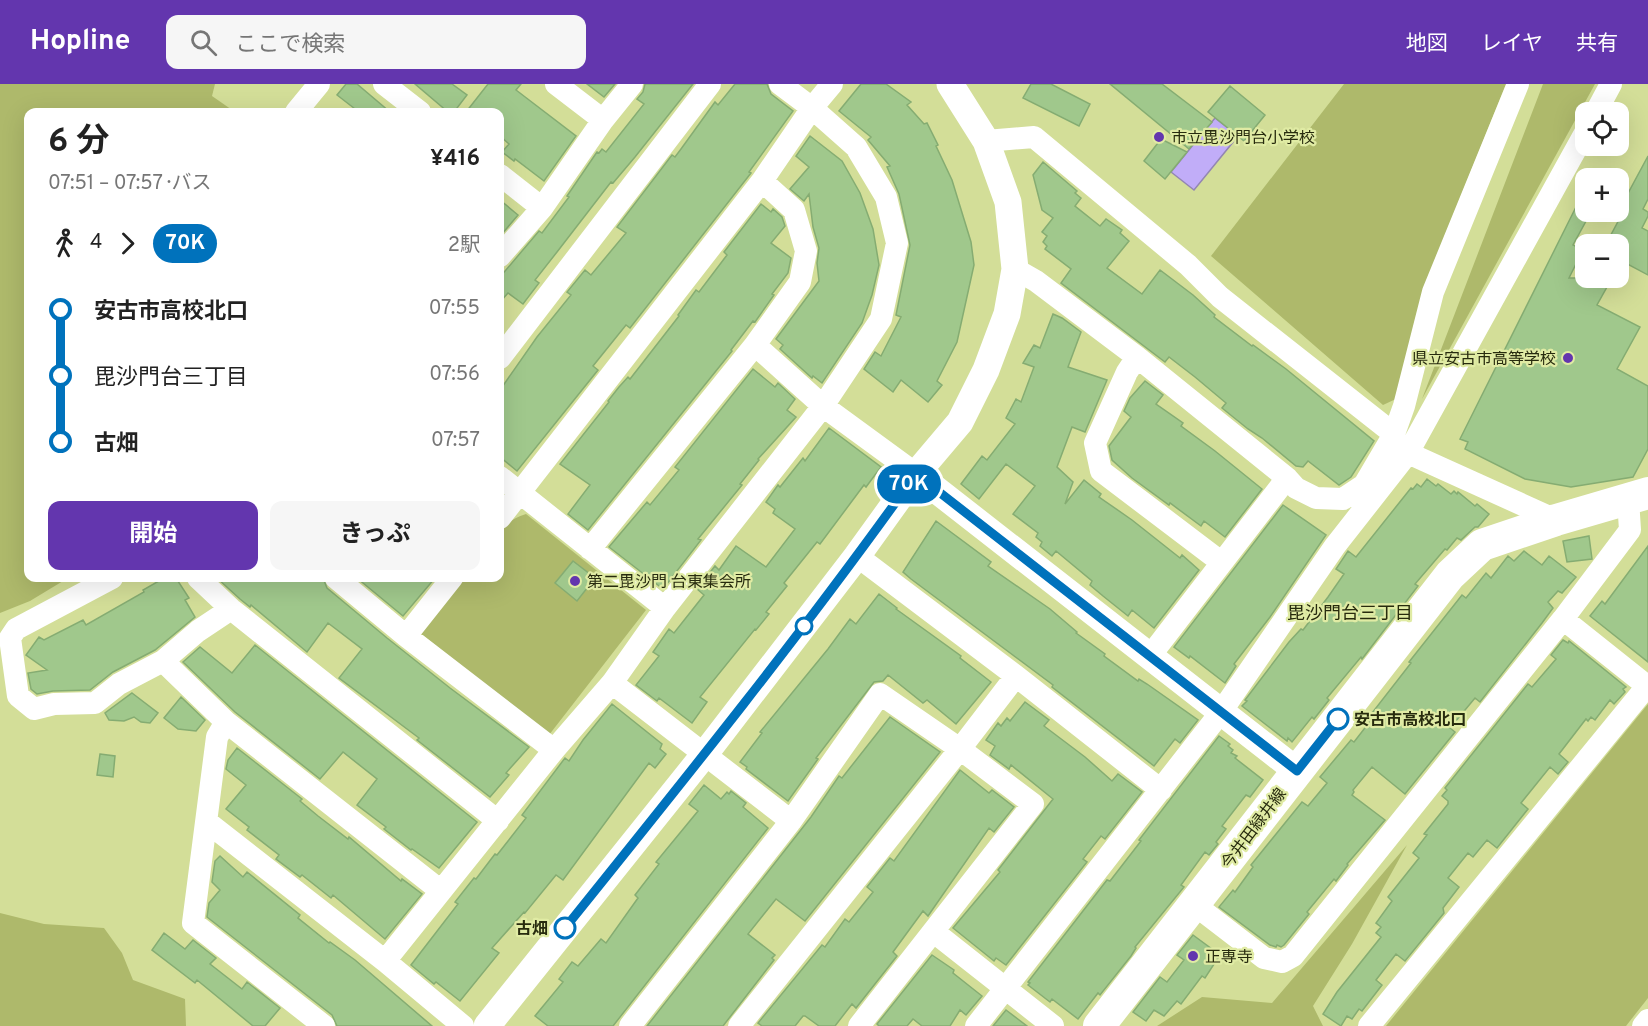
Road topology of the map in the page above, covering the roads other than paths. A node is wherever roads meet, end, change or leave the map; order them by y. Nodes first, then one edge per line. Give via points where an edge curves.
1 (319, 84) edge
2 (384, 84) edge
3 (556, 84) edge
4 (632, 84) edge
5 (711, 84) edge
6 (780, 84) edge
7 (832, 84) edge
8 (950, 84) edge
9 (1518, 84) edge
10 (1611, 84) edge
11 (1601, 102) edge
12 (299, 108) edge
13 (415, 108) edge
14 (812, 108) junction
15 (603, 120) junction
16 (986, 141) junction
17 (1575, 151) edge
18 (504, 178) edge
19 (762, 181) junction
20 (542, 208) junction
21 (504, 251) edge
22 (1015, 269) junction
23 (755, 345) junction
24 (504, 353) edge
25 (1137, 357) junction
26 (823, 406) junction
27 (1394, 434) junction
28 (1408, 453) junction
29 (916, 474) junction
30 (1287, 478) junction
31 (504, 480) edge
32 (520, 492) junction
33 (1638, 496) edge
34 (504, 513) edge
35 (1556, 520) junction
36 (590, 549) junction
37 (857, 556) junction
38 (1221, 562) junction
39 (104, 582) edge
40 (202, 582) edge
41 (341, 582) edge
42 (449, 582) edge
43 (665, 608) junction
44 (231, 609) junction
45 (1563, 619) junction
46 (406, 636) junction
47 (1150, 656) junction
48 (163, 661) junction
49 (1016, 676) junction
50 (612, 683) junction
51 (1648, 685) edge
52 (1221, 712) junction
53 (226, 723) junction
54 (960, 749) junction
55 (554, 750) junction
56 (704, 755) junction
57 (1297, 771) junction
58 (1161, 790) junction
59 (498, 820) junction
60 (791, 821) junction
61 (207, 822) junction
62 (441, 891) junction
63 (1195, 905) junction
64 (934, 932) junction
65 (385, 961) junction
66 (1005, 990) junction
67 (1648, 1020) edge
68 (324, 1026) edge
69 (463, 1026) edge
70 (487, 1026) edge
71 (630, 1026) edge
72 (739, 1026) edge
73 (859, 1026) edge
74 (976, 1026) edge
75 (1053, 1026) edge
76 (1099, 1026) edge
77 (1369, 1026) edge
78 (1643, 1026) edge

1 - 12 street
2 - 13 street
3 - 15 street
4 - 15 street
5 - 24 street
6 - 14 street
7 - 14 street
8 - 16 street
9 - 27 street via 1433,292
10 - 11 street
14 - 19 street
14 - 26 street via 856,147 886,197 897,243 881,319
15 - 20 street
16 - 22 street via 1008,202
16 - 27 street via 1034,137 1188,265 1220,297
17 - 28 street
18 - 20 street
19 - 23 street via 794,210 806,251 800,282
19 - 32 street
20 - 21 street
22 - 25 street
22 - 29 street via 1008,314 986,370 960,422
23 - 26 street
23 - 36 street
25 - 30 street
25 - 38 street via 1095,443 1101,471
26 - 29 street
26 - 43 street
27 - 30 street via 1364,485 1343,499 1316,498 1296,488
28 - 35 street
28 - 52 street via 1335,546
29 - 37 street
29 - 47 street
30 - 38 street
31 - 32 street
32 - 34 street
32 - 36 street
33 - 35 main road, 今井田緑井線
33 - 45 street via 1630,530
35 - 57 main road, 今井田緑井線 via 1482,545 1450,575
36 - 43 street
37 - 49 street
37 - 56 street
38 - 47 street
39 - 48 street via 16,629 10,638 18,696 34,710 54,704 95,703 119,684
40 - 44 street
41 - 46 street
42 - 46 street
43 - 50 street
44 - 48 street
44 - 59 street
45 - 51 street
45 - 63 street via 1293,956 1282,962 1264,958
46 - 55 street
47 - 52 street
48 - 53 street
49 - 54 street
49 - 58 street
50 - 55 street
50 - 56 street
51 - 77 street
52 - 57 street
52 - 58 street
53 - 61 street via 217,737
53 - 62 street
54 - 60 street via 880,694
54 - 64 street via 1033,804
54 - 72 street
55 - 59 street
56 - 60 street
56 - 70 street
57 - 63 main road, 今井田緑井線
58 - 66 street
59 - 62 street
60 - 71 street
61 - 65 street
61 - 68 street via 193,923
62 - 65 street
63 - 76 main road, 今井田緑井線
64 - 66 street
64 - 73 street
65 - 69 street
66 - 74 street
66 - 75 street
67 - 78 street

